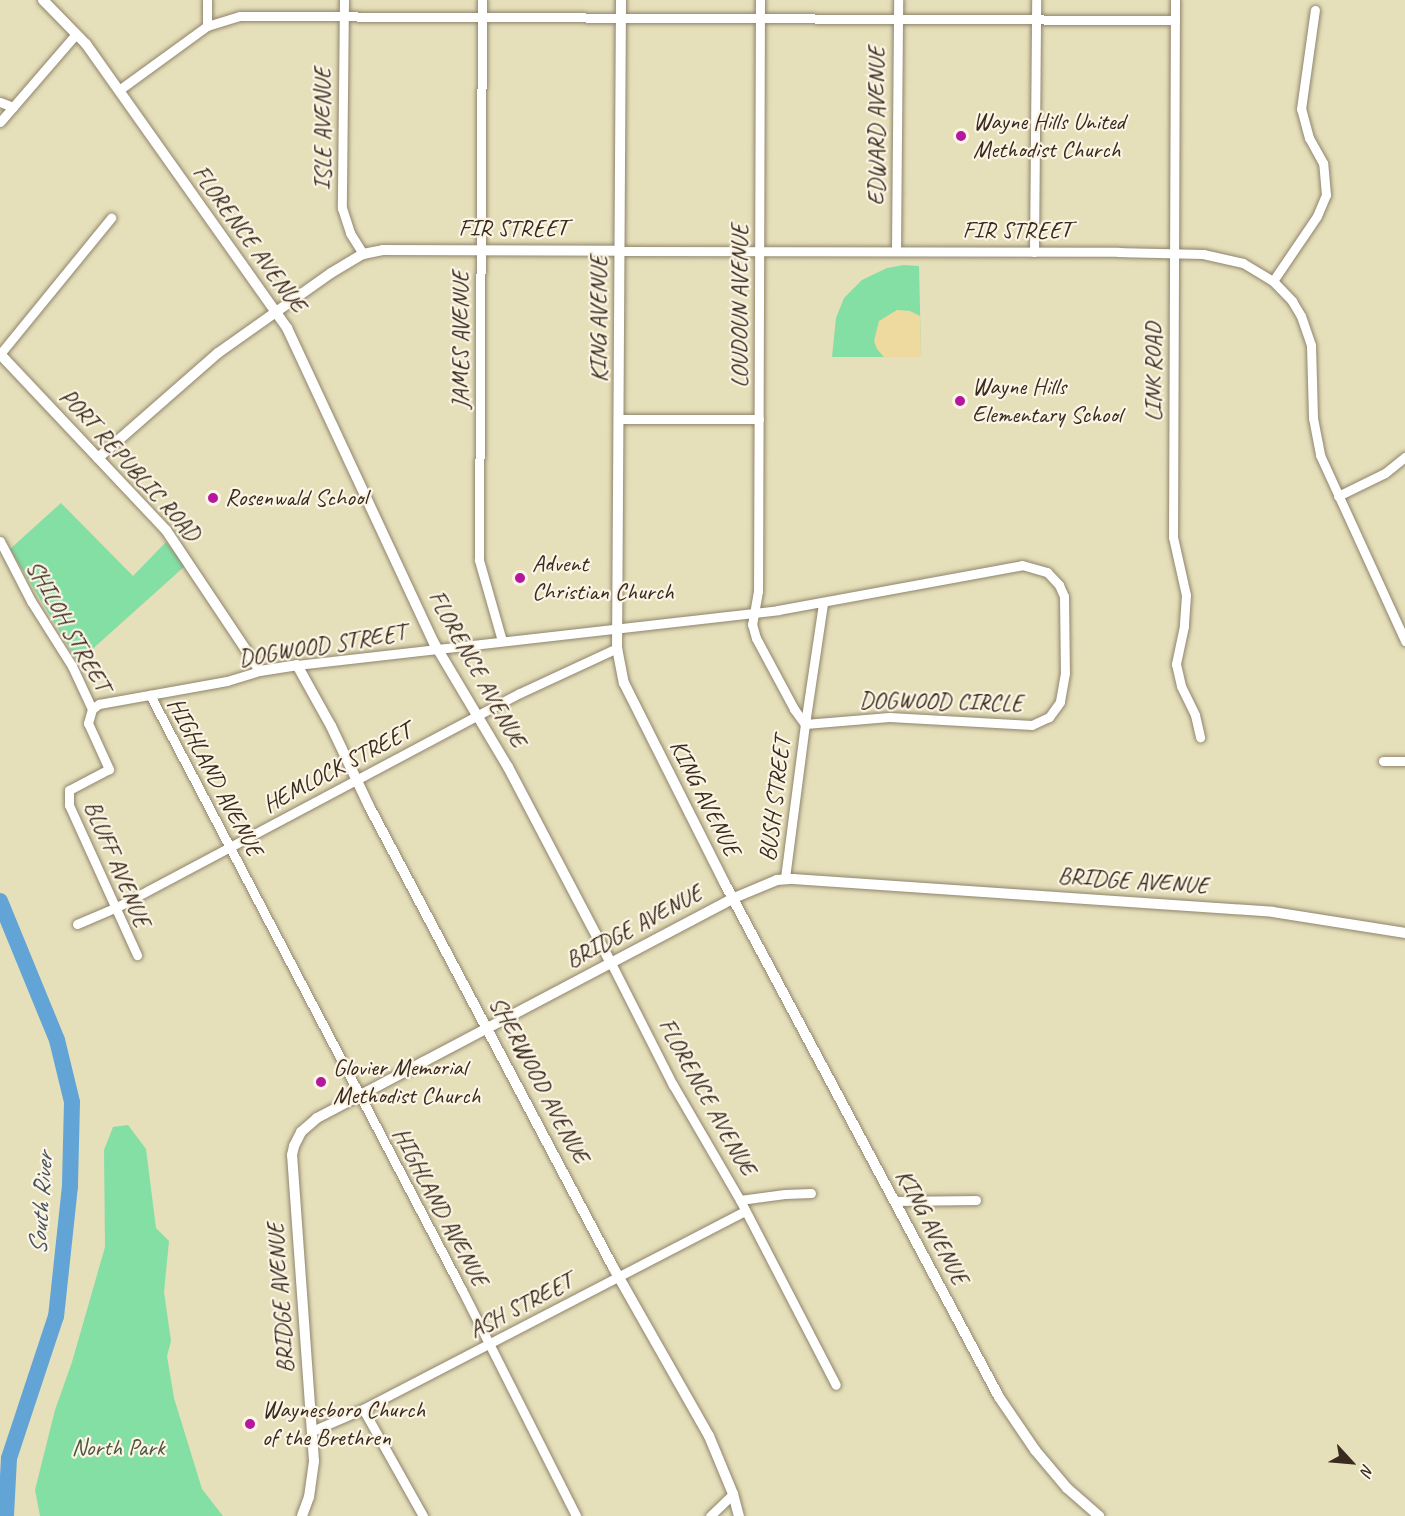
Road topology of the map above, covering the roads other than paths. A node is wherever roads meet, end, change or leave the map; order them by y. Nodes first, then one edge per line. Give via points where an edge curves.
1 (43, 0) edge
2 (207, 0) edge
3 (344, 0) edge
4 (482, 0) edge
5 (621, 0) edge
6 (760, 0) edge
7 (898, 0) edge
8 (1036, 0) edge
9 (1175, 0) edge
10 (1316, 10) dead end
11 (343, 16) junction
12 (482, 16) junction
13 (621, 17) junction
14 (760, 18) junction
15 (897, 18) junction
16 (1036, 20) junction
17 (1175, 20) junction
18 (207, 26) junction
19 (76, 34) junction
20 (118, 90) junction
21 (0, 102) edge
22 (13, 106) junction
23 (0, 122) edge
24 (111, 219) dead end
25 (480, 250) junction
26 (620, 251) junction
27 (760, 251) junction
28 (896, 251) junction
29 (1034, 252) junction
30 (1174, 253) junction
31 (363, 254) junction
32 (1273, 281) junction
33 (276, 312) junction
34 (0, 354) edge
35 (619, 419) junction
36 (759, 419) junction
37 (1405, 457) edge
38 (98, 458) junction
39 (1338, 496) junction
40 (0, 541) edge
41 (823, 603) junction
42 (754, 612) junction
43 (617, 629) junction
44 (502, 641) junction
45 (1405, 641) edge
46 (617, 648) junction
47 (439, 649) junction
48 (297, 665) junction
49 (260, 671) junction
50 (150, 695) junction
51 (92, 709) junction
52 (478, 715) junction
53 (805, 724) junction
54 (1200, 737) dead end
55 (1383, 761) dead end
56 (1405, 761) edge
57 (356, 780) junction
58 (230, 847) junction
59 (785, 879) junction
60 (734, 898) junction
61 (117, 908) junction
62 (77, 924) dead end
63 (1405, 933) edge
64 (137, 955) dead end
65 (611, 963) junction
66 (488, 1028) junction
67 (360, 1095) junction
68 (811, 1193) dead end
69 (740, 1200) junction
70 (976, 1200) dead end
71 (895, 1201) junction
72 (745, 1211) junction
73 (619, 1276) junction
74 (489, 1344) junction
75 (836, 1385) dead end
76 (363, 1409) junction
77 (312, 1431) junction
78 (733, 1494) junction
79 (303, 1516) edge
80 (423, 1516) edge
81 (576, 1516) edge
82 (710, 1516) edge
83 (739, 1516) edge
84 (1099, 1516) edge

1 - 19 street, FLORENCE AVENUE
2 - 18 street
3 - 11 street, ISLE AVENUE
4 - 12 street, JAMES AVENUE
5 - 13 street, KING AVENUE
6 - 14 street, LOUDOUN AVENUE
7 - 15 street, EDWARD AVENUE
8 - 16 street
9 - 17 street, LINK ROAD
10 - 32 street via 1302,109 1309,138 1323,163 1326,195 1317,216
11 - 12 street
11 - 18 street via 240,16
11 - 31 street, ISLE AVENUE via 342,208 350,233
12 - 13 street
12 - 25 street, JAMES AVENUE
13 - 14 street
13 - 26 street, KING AVENUE
14 - 15 street
14 - 27 street, LOUDOUN AVENUE
15 - 16 street
15 - 28 street, EDWARD AVENUE
16 - 17 street
16 - 29 street
17 - 30 street, LINK ROAD
18 - 20 street
19 - 20 street, FLORENCE AVENUE
19 - 22 street
20 - 33 street, FLORENCE AVENUE
21 - 22 street
22 - 23 street
24 - 34 street
25 - 26 street, FIR STREET
25 - 31 street, FIR STREET via 383,250
25 - 44 street, JAMES AVENUE via 479,560
26 - 27 street, FIR STREET
26 - 35 street, KING AVENUE
27 - 28 street, FIR STREET
27 - 36 street, LOUDOUN AVENUE
28 - 29 street, FIR STREET
29 - 30 street, FIR STREET
30 - 32 street, FIR STREET via 1238,260
30 - 54 street, LINK ROAD via 1173,537 1186,595 1176,664
31 - 33 street
32 - 39 street, FIR STREET via 1292,301 1308,332 1316,439
33 - 38 street via 218,353
33 - 47 street, FLORENCE AVENUE via 295,342
34 - 38 street, PORT REPUBLIC ROAD
35 - 36 street
35 - 43 street, KING AVENUE
36 - 42 street, LOUDOUN AVENUE via 758,591
37 - 39 street via 1385,473
38 - 49 street, PORT REPUBLIC ROAD via 166,530
39 - 45 street, FIR STREET
40 - 51 street, SHILOH STREET via 31,601 72,666
41 - 42 street, DOGWOOD STREET
41 - 53 street, BUSH STREET
41 - 53 street, DOGWOOD CIRCLE via 1022,565 1042,569 1059,585 1066,603 1063,693 1055,711 1032,725 889,717
42 - 43 street, DOGWOOD STREET
42 - 53 street, BUSH STREET via 756,638
43 - 44 street, DOGWOOD STREET
43 - 46 street, KING AVENUE
44 - 47 street, DOGWOOD STREET
46 - 52 street, HEMLOCK STREET
46 - 60 street, KING AVENUE via 627,693
47 - 48 street, DOGWOOD STREET
47 - 52 street, FLORENCE AVENUE
48 - 49 street, DOGWOOD STREET
48 - 57 street, SHERWOOD AVENUE
49 - 50 street, DOGWOOD STREET
50 - 51 street, SHILOH STREET via 99,704
50 - 58 street, HIGHLAND AVENUE
51 - 61 street, BLUFF AVENUE via 88,723 109,769 69,789 68,798 71,815
52 - 57 street, HEMLOCK STREET
52 - 65 street, FLORENCE AVENUE
53 - 59 street, BUSH STREET
55 - 56 street
57 - 58 street, HEMLOCK STREET
57 - 66 street, SHERWOOD AVENUE
58 - 61 street, HEMLOCK STREET
58 - 67 street, HIGHLAND AVENUE
59 - 60 street, BRIDGE AVENUE
59 - 63 street, BRIDGE AVENUE via 1273,912
60 - 65 street, BRIDGE AVENUE
60 - 71 street, KING AVENUE
61 - 62 street, HEMLOCK STREET
61 - 64 street, BLUFF AVENUE
65 - 66 street, BRIDGE AVENUE
65 - 69 street, FLORENCE AVENUE via 673,1085
66 - 67 street, BRIDGE AVENUE
66 - 73 street, SHERWOOD AVENUE
67 - 74 street, HIGHLAND AVENUE
67 - 77 street, BRIDGE AVENUE via 309,1124 297,1137 292,1155
68 - 69 street
69 - 72 street, FLORENCE AVENUE
70 - 71 street
71 - 84 street, KING AVENUE via 1016,1425 1067,1488
72 - 73 street, ASH STREET
72 - 75 street, FLORENCE AVENUE
73 - 74 street, ASH STREET
73 - 78 street, SHERWOOD AVENUE via 709,1436
74 - 76 street, ASH STREET
74 - 81 street, HIGHLAND AVENUE
76 - 77 street, ASH STREET
76 - 80 street
77 - 79 street, BRIDGE AVENUE via 313,1480
78 - 82 street
78 - 83 street, SHERWOOD AVENUE

